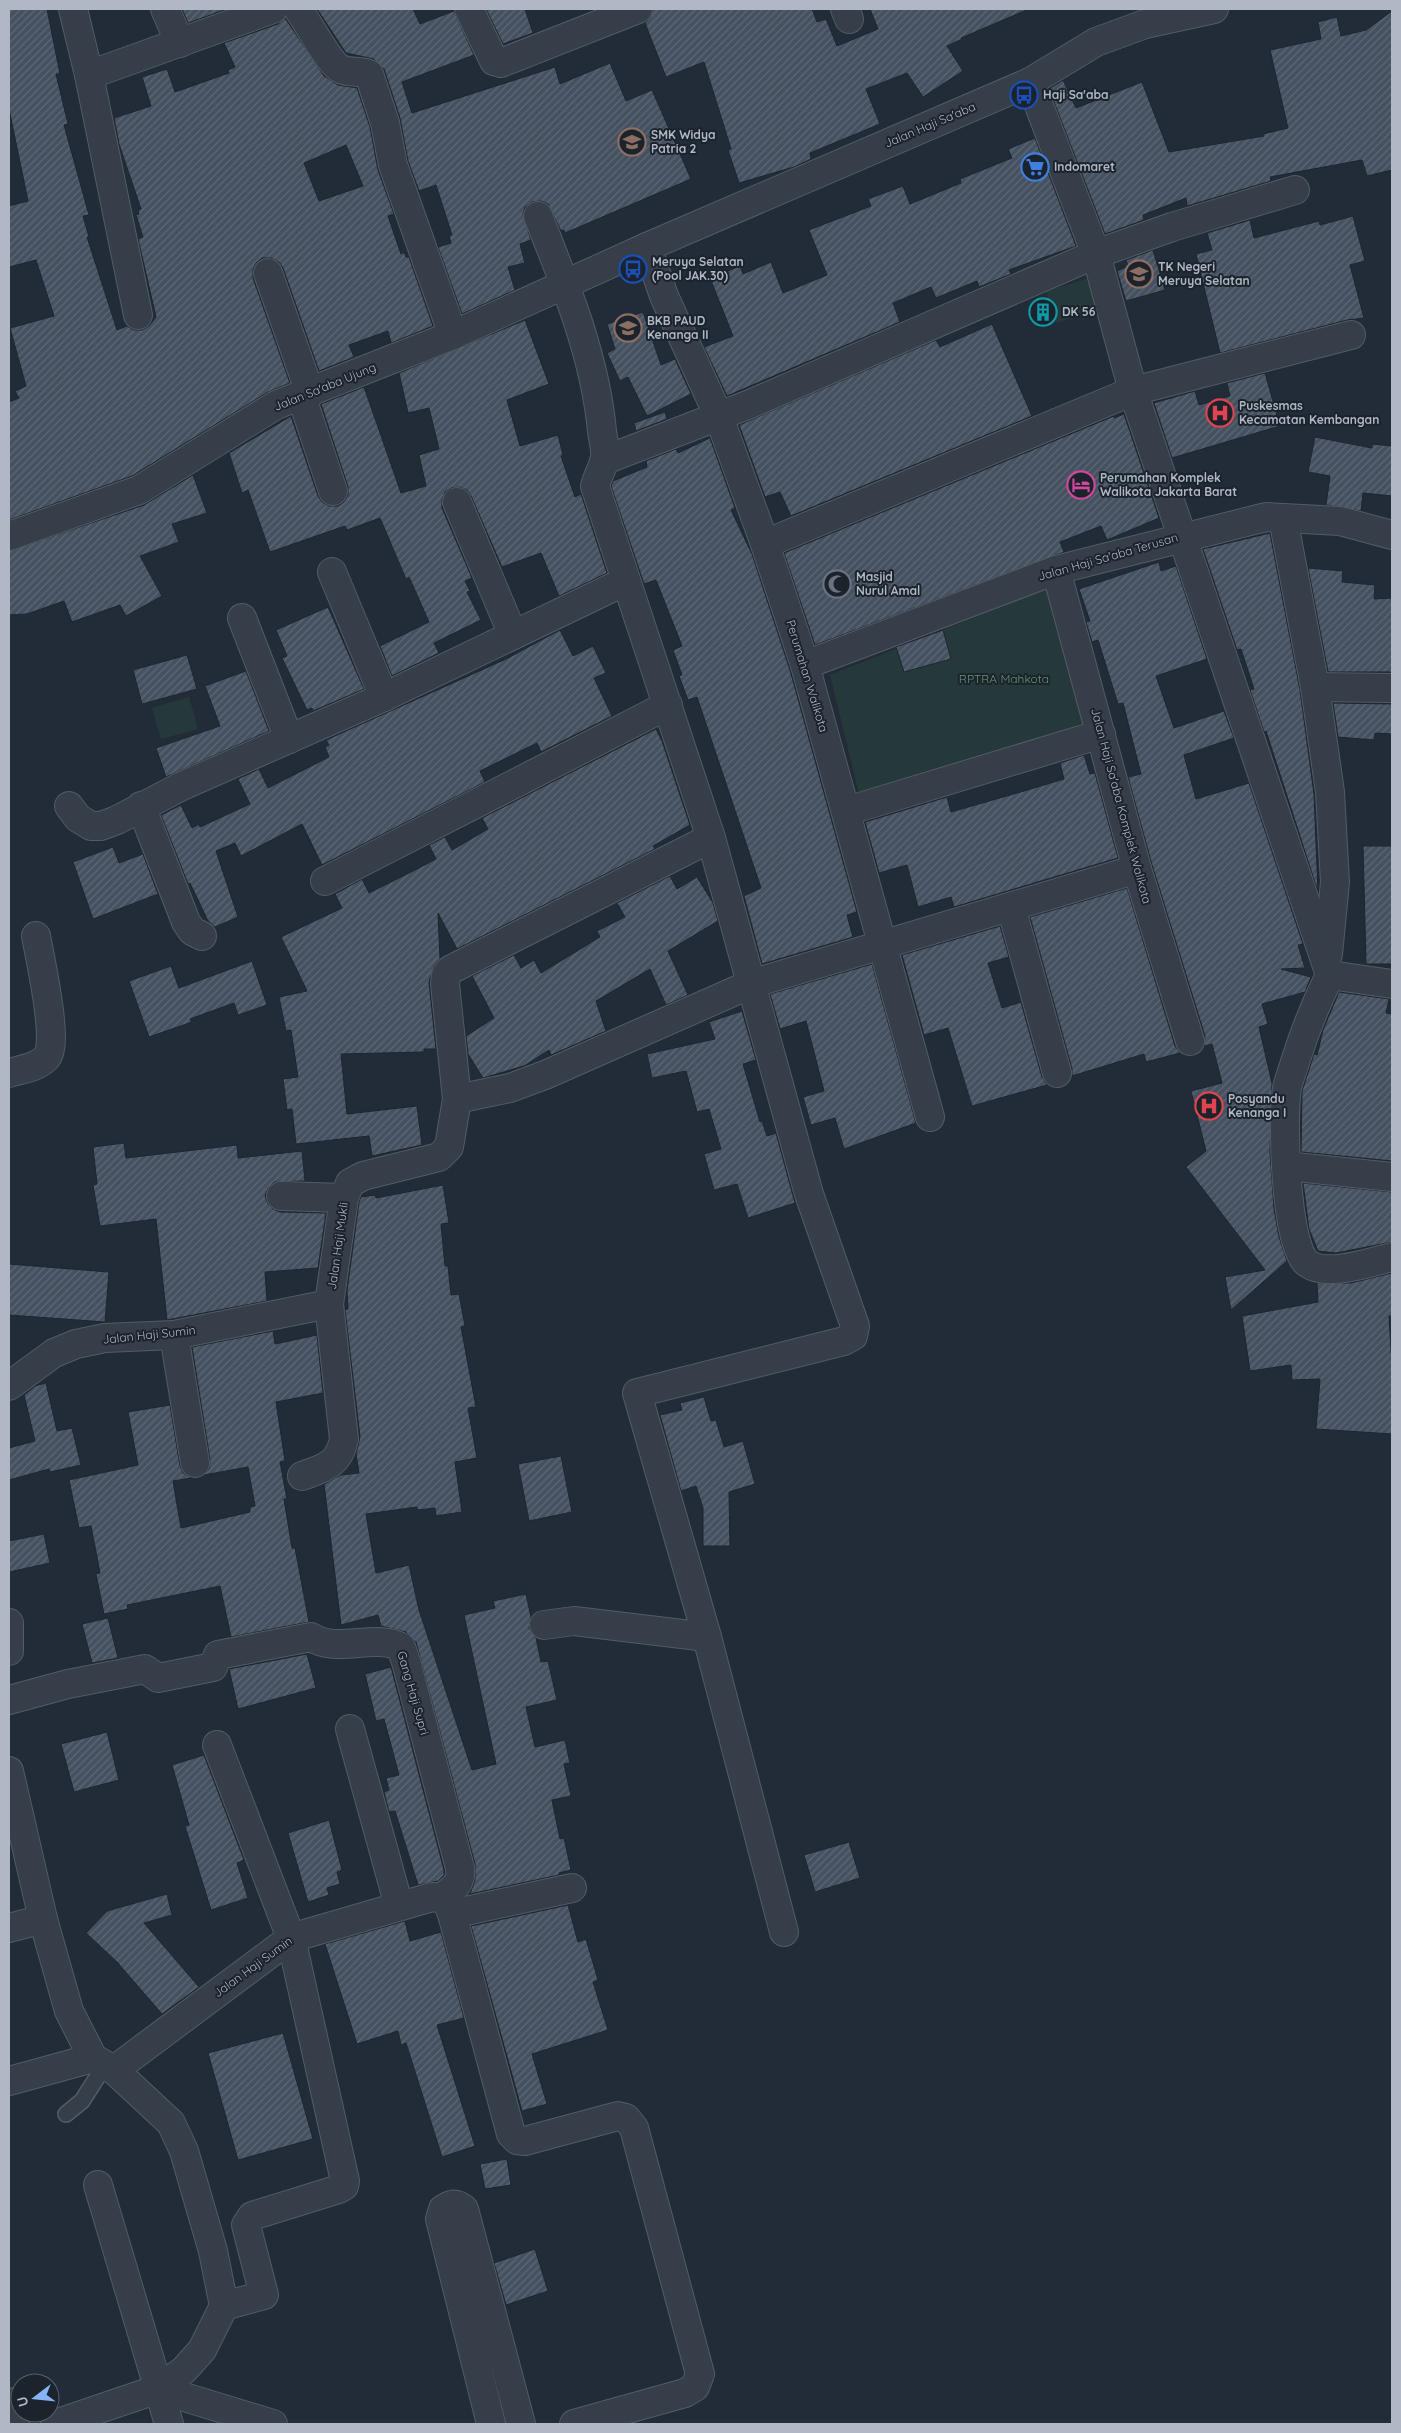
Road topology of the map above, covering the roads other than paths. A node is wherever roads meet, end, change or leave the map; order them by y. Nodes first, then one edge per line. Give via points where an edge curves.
1 (73, 9) edge
2 (165, 9) edge
3 (273, 9) edge
4 (298, 9) edge
5 (469, 9) edge
6 (638, 9) edge
7 (1214, 9) edge
8 (180, 43) junction
9 (90, 75) junction
10 (1030, 82) junction
11 (1295, 190) dead end
12 (538, 216) dead end
13 (647, 247) junction
14 (1096, 254) junction
15 (268, 273) dead end
16 (565, 284) junction
17 (138, 315) dead end
18 (453, 335) junction
19 (1351, 335) dead end
20 (1133, 391) junction
21 (306, 394) junction
22 (719, 417) junction
23 (605, 460) junction
24 (333, 492) dead end
25 (457, 502) dead end
26 (1283, 518) junction
27 (1392, 535) edge
28 (9, 536) edge
29 (1183, 537) junction
30 (765, 544) junction
31 (1056, 570) junction
32 (332, 572) dead end
33 (626, 581) junction
34 (242, 618) dead end
35 (513, 635) junction
36 (806, 665) junction
37 (1315, 687) junction
38 (1392, 688) edge
39 (384, 697) junction
40 (668, 705) junction
41 (1101, 734) junction
42 (290, 739) junction
43 (69, 806) dead end
44 (141, 806) junction
45 (847, 811) junction
46 (711, 838) junction
47 (1137, 869) junction
48 (325, 880) dead end
49 (1011, 907) junction
50 (36, 936) dead end
51 (202, 936) dead end
52 (884, 946) junction
53 (1329, 969) junction
54 (751, 984) junction
55 (1392, 984) edge
56 (1190, 1040) dead end
57 (9, 1073) edge
58 (1058, 1074) dead end
59 (457, 1099) junction
60 (930, 1117) dead end
61 (1286, 1166) junction
62 (1392, 1177) edge
63 (281, 1196) dead end
64 (344, 1198) junction
65 (1392, 1257) edge
66 (329, 1304) junction
67 (174, 1334) junction
68 (9, 1386) edge
69 (195, 1463) dead end
70 (302, 1476) dead end
71 (9, 1623) edge
72 (544, 1625) dead end
73 (707, 1638) junction
74 (9, 1651) edge
75 (9, 1700) edge
76 (350, 1730) dead end
77 (217, 1745) dead end
78 (9, 1771) edge
79 (572, 1888) dead end
80 (399, 1906) junction
81 (446, 1906) junction
82 (43, 1919) junction
83 (9, 1928) edge
84 (784, 1932) dead end
85 (291, 1938) junction
86 (104, 2064) junction
87 (9, 2081) edge
88 (66, 2114) dead end
89 (98, 2185) dead end
90 (224, 2306) junction
91 (158, 2389) junction
92 (9, 2402) edge
93 (15, 2424) edge
94 (55, 2424) edge
95 (169, 2424) edge
96 (273, 2424) edge
97 (491, 2424) edge
98 (521, 2424) edge
99 (574, 2424) edge

1 - 9 street
2 - 8 street
3 - 8 street
4 - 18 street via 334,64 344,70 369,74 385,123 393,165
5 - 6 street via 494,61 501,64
7 - 10 street, Jalan Haji Sa'aba via 1144,24 1096,42
8 - 9 street
9 - 17 street
10 - 13 street, Jalan Haji Sa'aba
10 - 14 street
11 - 14 street
12 - 16 street
13 - 16 street, Jalan Sa'aba Ujung
13 - 22 street, Perumahan Walikota via 664,296
14 - 20 street
14 - 22 street
15 - 21 street
16 - 18 street, Jalan Sa'aba Ujung
16 - 23 street via 592,366
18 - 21 street, Jalan Sa'aba Ujung
19 - 20 street
20 - 29 street
20 - 30 street
21 - 24 street
21 - 28 street, Jalan Sa'aba Ujung via 276,405 139,490
22 - 23 street
22 - 30 street, Perumahan Walikota
23 - 33 street via 595,486
25 - 35 street
26 - 27 street, Jalan Haji Sa'aba Terusan via 1340,521
26 - 29 street, Jalan Haji Sa'aba Terusan via 1258,518
26 - 37 street
29 - 31 street, Jalan Haji Sa'aba Terusan
29 - 53 street
30 - 36 street, Perumahan Walikota
31 - 36 street, Jalan Haji Sa'aba Terusan
31 - 41 street, Jalan Haji Sa'aba Komplek Walikota
32 - 39 street
33 - 35 street
33 - 40 street
34 - 42 street
35 - 39 street
36 - 45 street, Perumahan Walikota
37 - 38 street
37 - 53 street via 1330,792 1336,882
39 - 42 street
40 - 46 street
40 - 48 street
41 - 45 street
41 - 47 street, Jalan Haji Sa'aba Komplek Walikota
42 - 44 street
43 - 44 street via 83,822 101,826
44 - 51 street via 186,922 192,931
45 - 52 street, Perumahan Walikota
46 - 54 street
46 - 59 street, Jalan Haji Mukli via 450,970 445,984
47 - 49 street
47 - 56 street, Jalan Haji Sa'aba Komplek Walikota
49 - 52 street
49 - 58 street
50 - 57 street via 52,1028 51,1048 39,1065
52 - 54 street
52 - 60 street, Perumahan Walikota
53 - 55 street
53 - 61 street via 1287,1088
54 - 59 street via 545,1076 510,1088
54 - 73 street via 809,1194 855,1326 853,1336 844,1341 637,1393
59 - 64 street, Jalan Haji Mukli via 449,1147 439,1158 363,1176 350,1183
61 - 62 street
61 - 65 street via 1295,1239 1307,1263 1322,1269 1348,1268
63 - 64 street
64 - 66 street, Jalan Haji Mukli
66 - 67 street, Jalan Haji Sumin
66 - 70 street, Jalan Haji Mukli via 344,1439 338,1457
67 - 68 street, Jalan Haji Sumin via 106,1338 76,1344 54,1353
67 - 69 street
71 - 74 street
72 - 73 street via 574,1622
73 - 84 street
75 - 81 street, Gang Haji Supri via 145,1669 158,1678 213,1667 218,1655 311,1637 324,1642 391,1642 402,1647 460,1868 461,1878
76 - 80 street
77 - 85 street
78 - 82 street
79 - 81 street, Jalan Haji Sumin
80 - 81 street, Jalan Haji Sumin via 432,1898
80 - 85 street, Jalan Haji Sumin
81 - 99 street via 510,2134 525,2141 618,2116 626,2118 634,2128 700,2374 695,2387 685,2394
82 - 83 street
82 - 86 street via 69,2012
85 - 86 street, Jalan Haji Sumin
85 - 90 street via 345,2181 340,2189 248,2219 246,2225 264,2295
86 - 87 street
86 - 88 lane via 82,2101
86 - 90 street via 171,2123 184,2150 208,2233
89 - 91 street
90 - 91 street via 202,2350 184,2370
91 - 94 street
91 - 95 street
91 - 96 street
92 - 93 street
97 - 98 street via 440,2219 443,2209 451,2204 464,2209

